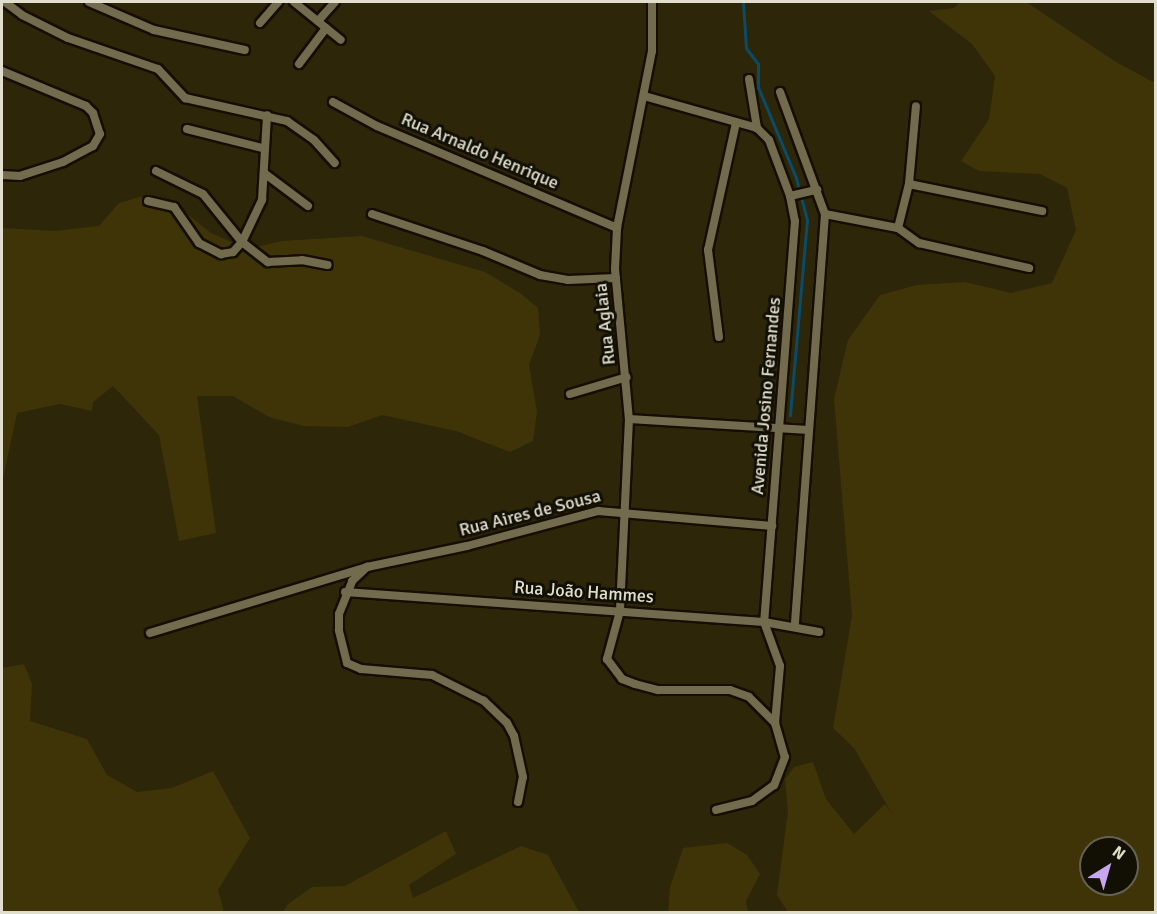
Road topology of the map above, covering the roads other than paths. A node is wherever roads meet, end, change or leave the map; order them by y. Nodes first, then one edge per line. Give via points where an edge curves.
1 (5, 2) edge
2 (89, 2) edge
3 (278, 2) edge
4 (294, 2) edge
5 (335, 2) edge
6 (652, 2) edge
7 (318, 21) junction
8 (260, 23) dead end
9 (326, 28) junction
10 (341, 40) dead end
11 (245, 50) dead end
12 (299, 64) dead end
13 (2, 71) edge
14 (749, 78) dead end
15 (780, 92) dead end
16 (644, 96) junction
17 (333, 102) dead end
18 (916, 106) dead end
19 (267, 115) junction
20 (736, 123) junction
21 (757, 128) junction
22 (187, 129) dead end
23 (262, 148) junction
24 (335, 163) dead end
25 (156, 171) dead end
26 (264, 173) junction
27 (2, 175) edge
28 (909, 184) junction
29 (817, 190) junction
30 (796, 194) junction
31 (148, 201) dead end
32 (308, 206) dead end
33 (1042, 211) dead end
34 (372, 214) dead end
35 (825, 214) junction
36 (617, 228) junction
37 (898, 228) junction
38 (242, 242) junction
39 (328, 265) dead end
40 (1029, 268) dead end
41 (616, 278) junction
42 (719, 337) dead end
43 (627, 377) junction
44 (570, 394) dead end
45 (629, 418) junction
46 (780, 427) junction
47 (808, 430) junction
48 (623, 511) junction
49 (772, 526) junction
50 (367, 567) junction
51 (345, 592) junction
52 (620, 611) junction
53 (764, 622) junction
54 (795, 626) junction
55 (819, 632) dead end
56 (150, 633) dead end
57 (775, 723) junction
58 (518, 802) dead end
59 (716, 810) dead end

1 - 19 street via 68,38 158,69 185,98
2 - 11 street via 154,30
3 - 8 street
4 - 7 street
5 - 7 street
6 - 16 street, Rua Aglaia via 652,51
7 - 9 street
9 - 10 street
9 - 12 street
13 - 27 street via 86,106 93,113 100,134 93,146 63,162 20,176
14 - 21 street, Avenida Josino Fernandes
15 - 29 street
16 - 20 street
16 - 36 street, Rua Aglaia
17 - 36 street, Rua Arnaldo Henrique via 377,126
18 - 28 street
19 - 23 street
19 - 24 street via 301,129
20 - 21 street
20 - 42 street via 708,250
21 - 30 street, Avenida Josino Fernandes via 769,140
22 - 23 street
23 - 26 street
25 - 38 street via 203,194 218,207
26 - 32 street
26 - 38 street via 260,211
28 - 33 street
28 - 37 street
29 - 30 street
29 - 35 street
30 - 46 street, Avenida Josino Fernandes via 794,267
31 - 38 street via 174,207 207,249 227,254
34 - 41 street via 483,251 540,275 567,280
35 - 37 street
35 - 47 street
36 - 41 street, Rua Aglaia
37 - 40 street via 919,243
38 - 39 street via 268,262 302,260
41 - 43 street, Rua Aglaia
43 - 44 street
43 - 45 street, Rua Aglaia
45 - 46 street
45 - 48 street, Rua Aglaia
46 - 47 street
46 - 49 street, Avenida Josino Fernandes
47 - 54 street
48 - 49 street, Rua Aires de Sousa
48 - 50 street, Rua Aires de Sousa via 582,514 467,546
48 - 52 street, Rua Aglaia
49 - 53 street, Avenida Josino Fernandes
50 - 51 street
50 - 56 street, Rua Aires de Sousa
51 - 52 street, Rua João Hammes
51 - 58 street via 339,630 347,663 361,669 432,675 484,702 507,723 514,736 523,777
52 - 53 street, Rua João Hammes
52 - 57 street, Rua Aglaia via 607,659 622,679 658,690 730,690 749,697
53 - 54 street, Rua João Hammes
53 - 57 street, Avenida Josino Fernandes via 780,666
54 - 55 street, Rua João Hammes
57 - 59 street via 785,757 774,785 752,801

